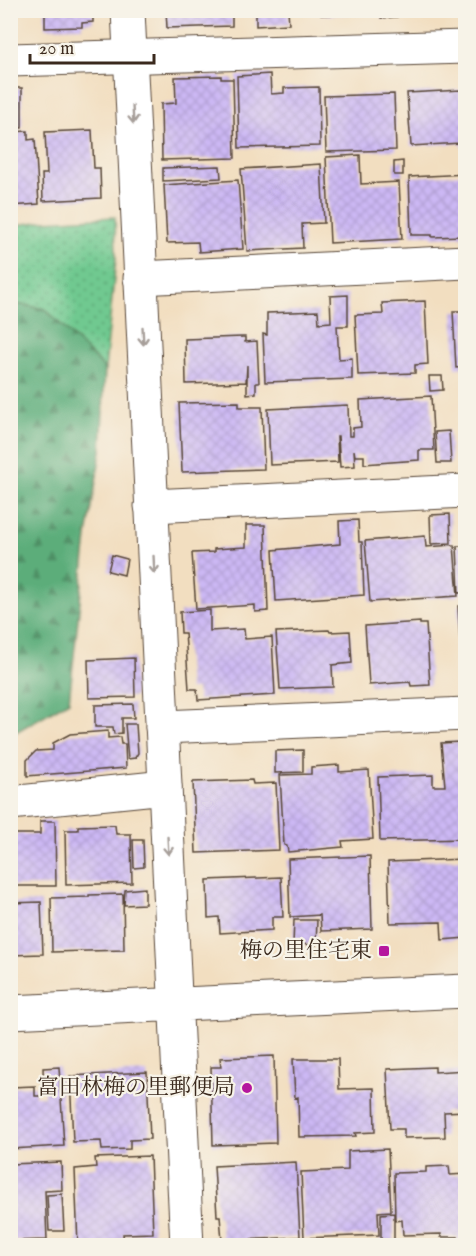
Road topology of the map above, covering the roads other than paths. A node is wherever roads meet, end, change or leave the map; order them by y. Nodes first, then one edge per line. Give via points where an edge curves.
1 (128, 10) edge
2 (465, 47) edge
3 (130, 57) junction
4 (10, 60) edge
5 (465, 262) edge
6 (140, 278) junction
7 (465, 491) edge
8 (152, 506) junction
9 (465, 714) edge
10 (162, 727) junction
11 (165, 787) junction
12 (10, 803) edge
13 (465, 991) edge
14 (176, 1005) junction
15 (10, 1012) edge
16 (187, 1245) edge

1 - 3 street
2 - 3 street
3 - 4 street
3 -> 6 street
5 - 6 street
6 -> 8 street
7 - 8 street
8 -> 10 street
9 - 10 street
10 - 11 street
11 - 12 street
11 -> 14 street
13 - 14 street
14 - 15 street
14 - 16 street

